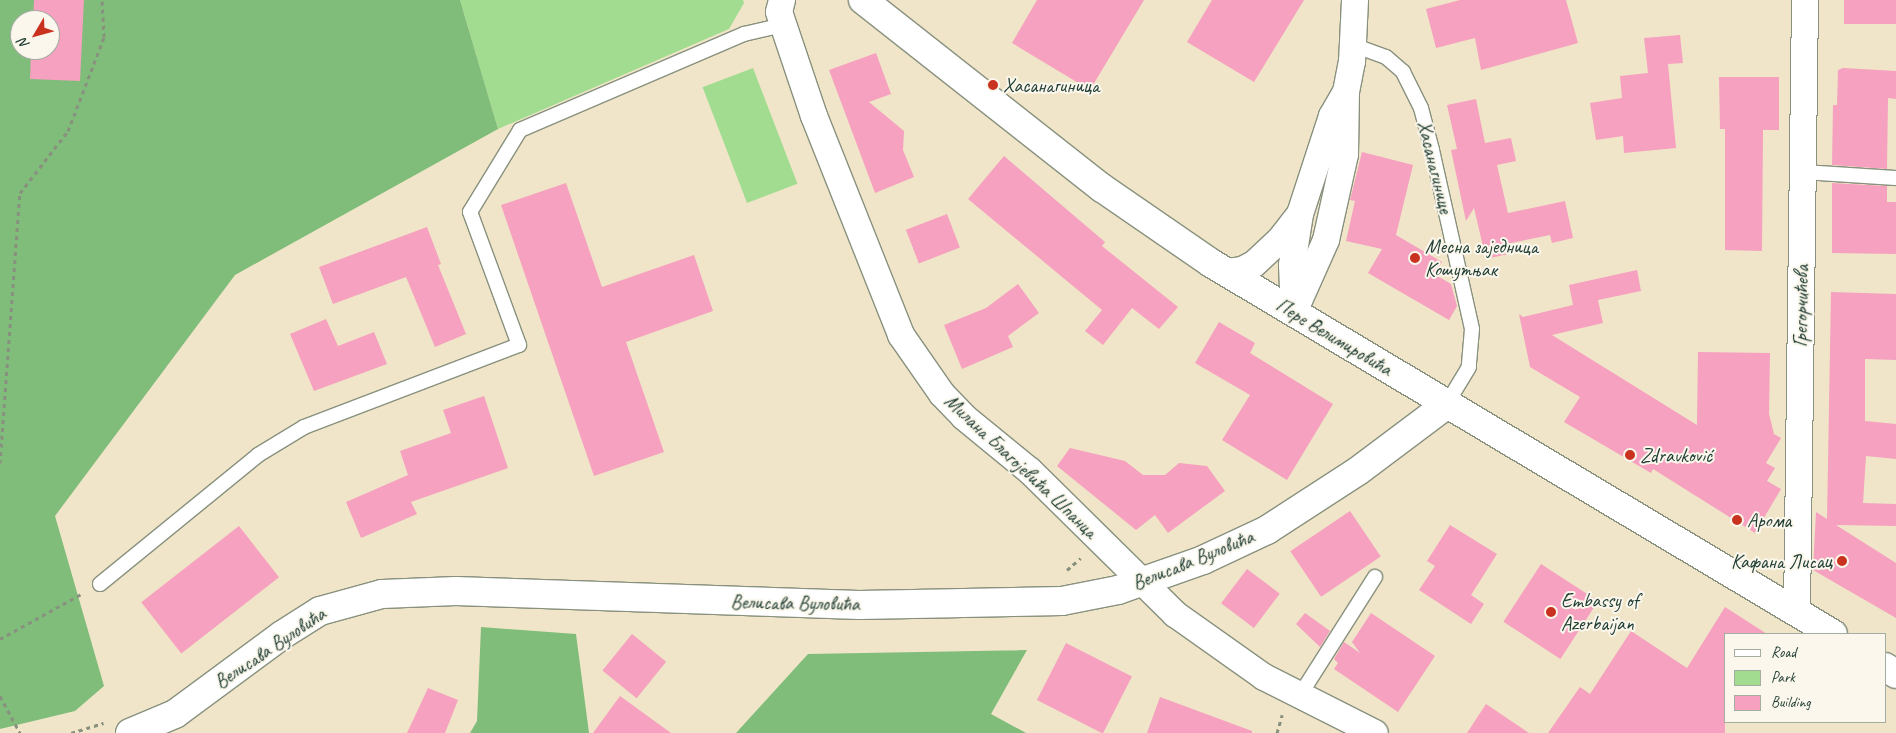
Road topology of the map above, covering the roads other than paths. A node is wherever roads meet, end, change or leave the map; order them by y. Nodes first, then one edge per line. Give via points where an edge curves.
1 (863, 0) edge
2 (1355, 0) edge
3 (1806, 0) edge
4 (783, 13) edge
5 (1353, 45) junction
6 (1346, 92) junction
7 (1803, 172) junction
8 (1896, 178) edge
9 (1300, 214) junction
10 (1226, 272) junction
11 (1294, 312) junction
12 (1446, 405) junction
13 (1375, 577) dead end
14 (1141, 582) junction
15 (100, 584) road end
16 (1796, 612) junction
17 (1831, 633) edge
18 (1300, 695) junction
19 (130, 733) edge
20 (1375, 733) edge

1 - 10 street, Пере Велимировића via 1102,188
2 - 5 street
3 - 7 street, Грегорчићева
4 - 14 street, Милана Благојевића Шпанца via 866,248 902,335 921,367 964,417 1030,471
4 - 15 lane via 744,34 520,130 470,212 518,345 304,428 258,455
5 - 6 street
5 - 12 lane, Хасанагинице via 1386,57 1403,72 1421,108 1430,142 1472,329 1469,366
6 - 9 street via 1332,116
6 - 11 street via 1345,154 1328,231
7 - 8 lane
7 - 16 street, Грегорчићева
9 - 10 street via 1279,241 1254,264
9 - 11 street via 1292,266
10 - 11 street, Пере Велимировића
11 - 12 street, Пере Велимировића
12 - 14 street, Велисава Вуловића via 1393,447 1289,517 1220,553
12 - 16 street, Пере Велимировића
13 - 18 lane
14 - 18 street, Милана Благојевића Шпанца via 1208,638 1264,677
14 - 19 street, Велисава Вуловића via 1062,601 904,605 769,604 456,591 382,594 320,611 282,634 175,714
16 - 17 street, Пере Велимировића
18 - 20 street, Милана Благојевића Шпанца

